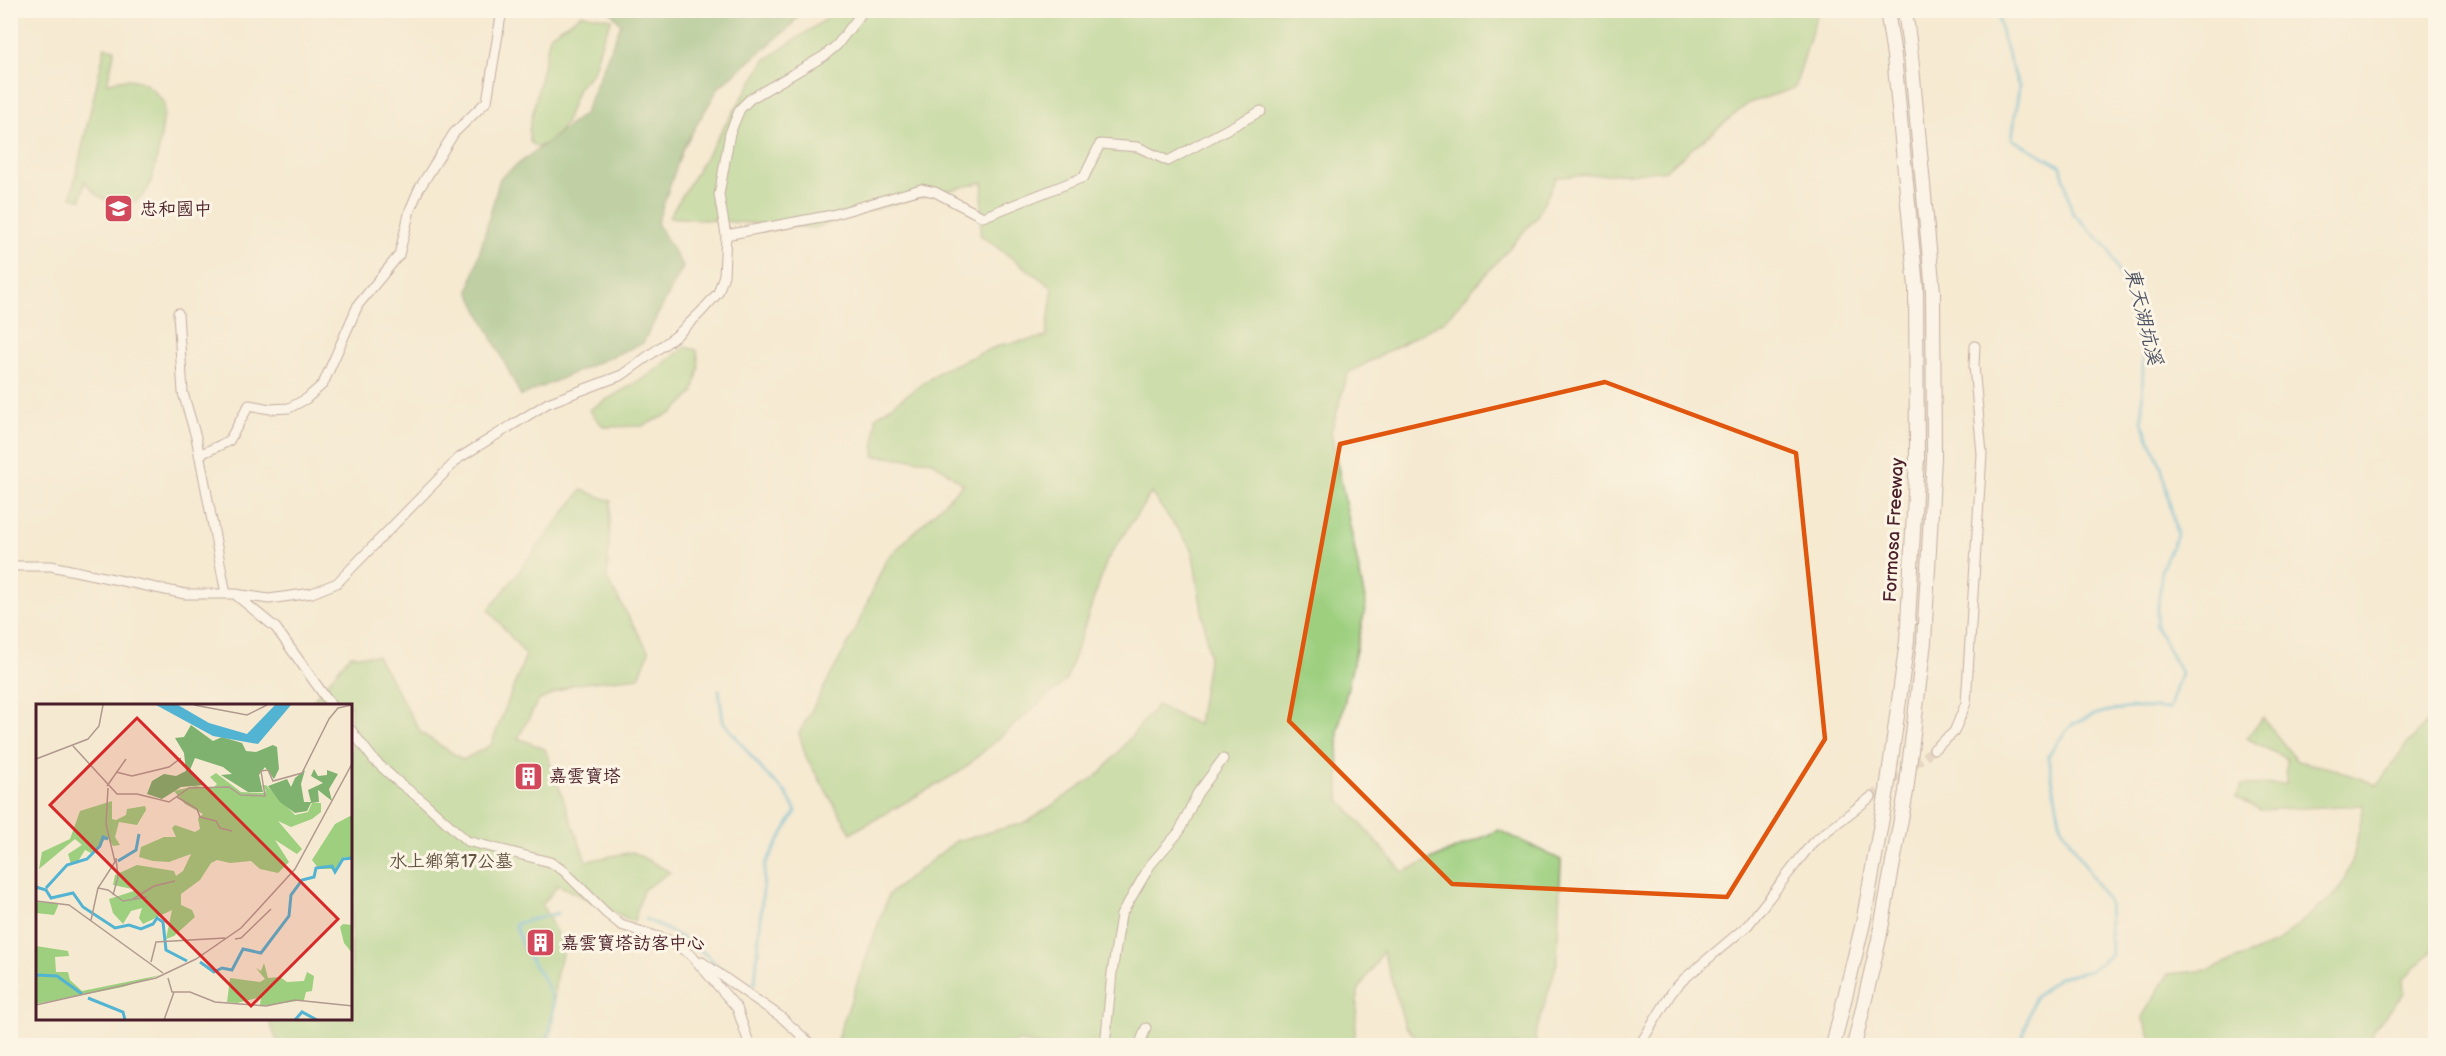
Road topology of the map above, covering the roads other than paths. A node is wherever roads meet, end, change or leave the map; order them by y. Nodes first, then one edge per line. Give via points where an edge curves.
1 (502, 10) edge
2 (864, 10) edge
3 (1887, 10) edge
4 (1905, 10) edge
5 (1261, 111) dead end
6 (726, 235) junction
7 (178, 313) dead end
8 (1975, 346) dead end
9 (199, 455) junction
10 (10, 566) edge
11 (230, 594) junction
12 (331, 704) edge
13 (352, 731) edge
14 (1934, 749) tunnel mouth
15 (1223, 759) dead end
16 (1871, 797) tunnel mouth
17 (691, 955) junction
18 (1146, 1028) dead end
19 (750, 1046) edge
20 (813, 1046) edge
21 (1105, 1046) edge
22 (1139, 1046) edge
23 (1640, 1046) edge
24 (1833, 1046) edge
25 (1854, 1046) edge

1 - 9 street via 487,101 454,133 419,189 399,255 358,305 323,384 290,408 249,405 229,441
2 - 6 street via 824,56 750,99 740,109 730,133 719,195
3 - 24 highway, Formosa Freeway via 1916,287 1917,458 1906,641 1887,790 1863,923
4 - 25 highway, Formosa Freeway via 1933,292 1934,458 1924,642 1906,792 1880,939
5 - 6 street via 1168,161 1138,147 1100,144 1084,177 983,218 935,192 921,189 832,215
6 - 11 street via 724,275 718,293 700,313 622,375 548,403 459,458 337,583 312,593 269,599
7 - 9 street via 183,393
8 - 14 street via 1982,454 1966,703 1954,732
9 - 11 street
10 - 11 street via 51,566 186,594
11 - 12 street via 276,628
13 - 17 street via 374,760 467,841 550,862 621,925 668,940
15 - 21 street via 1197,794 1179,832 1151,864 1121,915
16 - 23 street via 1813,842 1748,926 1671,992
17 - 19 street via 737,1008
17 - 20 street via 781,1017
18 - 22 street

